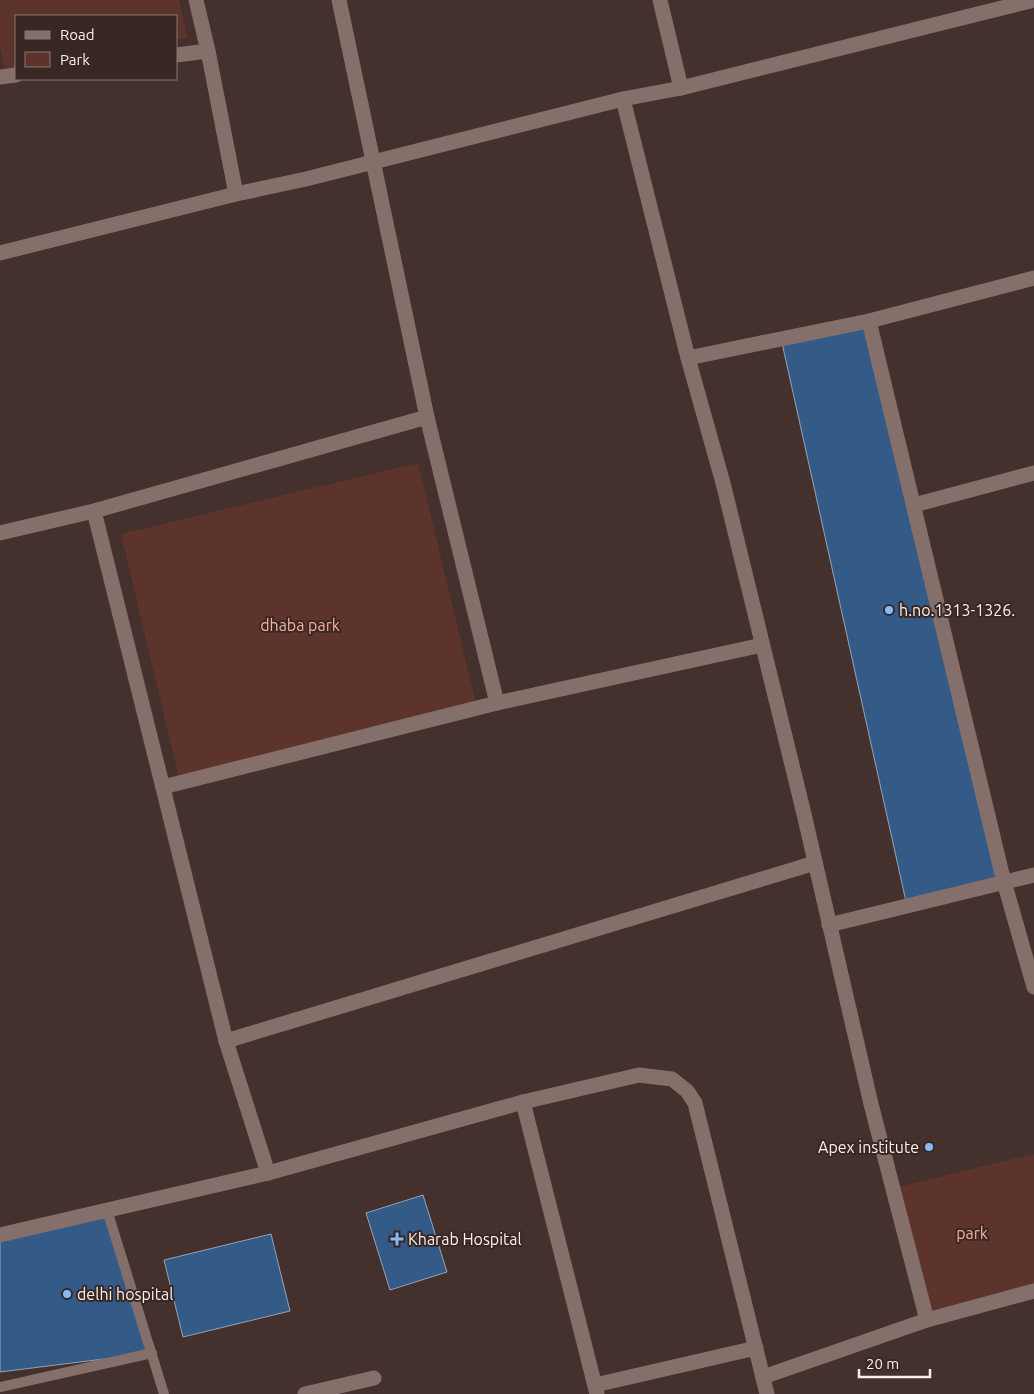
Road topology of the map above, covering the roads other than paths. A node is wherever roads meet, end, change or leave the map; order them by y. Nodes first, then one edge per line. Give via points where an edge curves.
1 (196, 0) edge
2 (339, 0) edge
3 (660, 0) edge
4 (1034, 0) edge
5 (208, 51) junction
6 (178, 55) edge
7 (15, 75) edge
8 (0, 77) edge
9 (681, 88) junction
10 (623, 98) junction
11 (374, 161) junction
12 (236, 194) junction
13 (0, 253) edge
14 (1034, 278) edge
15 (869, 321) junction
16 (688, 358) junction
17 (427, 417) junction
18 (1034, 473) edge
19 (914, 505) junction
20 (94, 511) junction
21 (0, 533) edge
22 (762, 645) junction
23 (497, 704) junction
24 (163, 787) junction
25 (815, 863) junction
26 (1034, 875) edge
27 (1005, 883) junction
28 (829, 925) junction
29 (1034, 987) edge
30 (226, 1041) junction
31 (523, 1102) junction
32 (268, 1173) junction
33 (107, 1210) junction
34 (0, 1235) edge
35 (1034, 1290) edge
36 (927, 1320) junction
37 (756, 1348) junction
38 (152, 1353) junction
39 (374, 1378) dead end
40 (763, 1378) junction
41 (0, 1387) edge
42 (596, 1389) edge
43 (164, 1394) edge
44 (305, 1394) edge
45 (767, 1394) edge

1 - 5 street
2 - 11 street
3 - 9 street
4 - 9 street
5 - 6 street
5 - 12 street
7 - 8 street
9 - 10 street
10 - 11 street
10 - 16 street
11 - 12 street
11 - 17 street
12 - 13 street
14 - 15 street
15 - 16 street
15 - 19 street
16 - 22 street via 723,483
17 - 20 street
17 - 23 street
18 - 19 street
19 - 27 street
20 - 21 street
20 - 24 street
22 - 23 street
22 - 25 street
23 - 24 street
24 - 30 street
25 - 28 street
25 - 30 street
26 - 27 street
27 - 28 street
27 - 29 street
28 - 36 street
30 - 32 street
31 - 32 street
31 - 37 street via 639,1075 672,1078 687,1091 695,1103
31 - 42 street
32 - 33 street
33 - 34 street
33 - 38 lane
35 - 36 street
36 - 40 street
37 - 40 street
37 - 42 street
38 - 41 lane
38 - 43 lane
39 - 44 street
40 - 45 street

